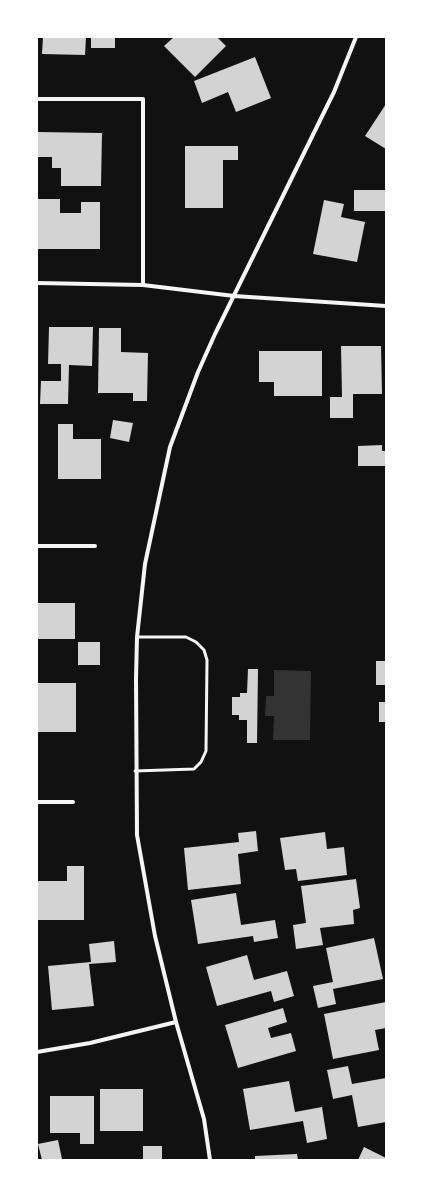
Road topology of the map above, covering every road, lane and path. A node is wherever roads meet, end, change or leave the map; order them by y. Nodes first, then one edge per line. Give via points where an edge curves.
1 (356, 37) edge
2 (37, 99) edge
3 (37, 283) edge
4 (143, 285) junction
5 (234, 296) junction
6 (386, 306) edge
7 (37, 546) edge
8 (95, 546) dead end
9 (137, 637) junction
10 (135, 771) junction
11 (37, 802) edge
12 (73, 802) dead end
13 (176, 1022) junction
14 (37, 1052) edge
15 (210, 1160) edge

1 - 5 street via 334,92
2 - 4 street via 143,99
3 - 4 street
4 - 5 street
5 - 6 street
5 - 9 street via 198,372 170,447 145,564
7 - 8 street
9 - 10 street
9 - 10 lane via 186,637 204,650 207,660 206,751 194,769
10 - 13 street via 137,835 144,879
11 - 12 street
13 - 14 street via 90,1043
13 - 15 street via 204,1119

